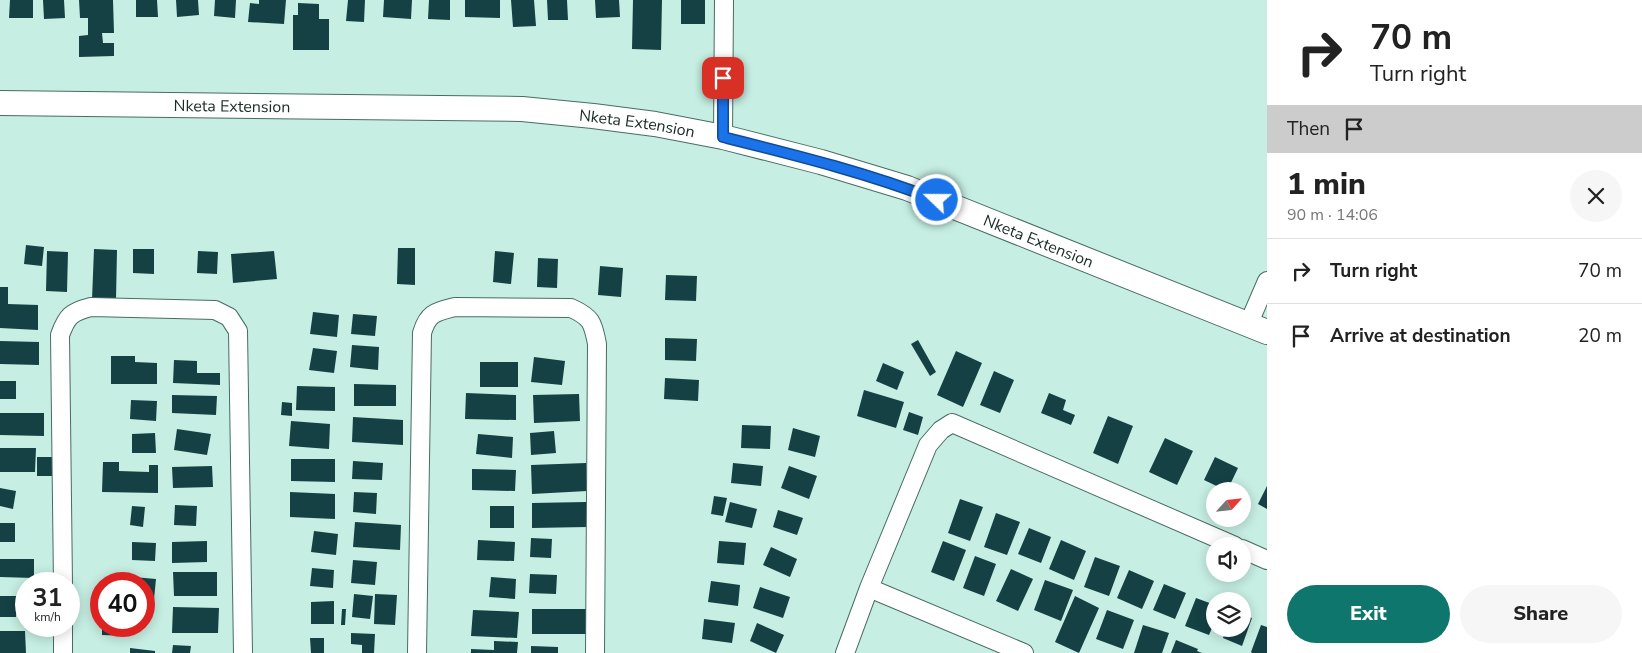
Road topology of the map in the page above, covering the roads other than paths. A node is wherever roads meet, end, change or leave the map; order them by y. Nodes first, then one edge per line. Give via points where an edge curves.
1 (724, 0) edge
2 (0, 103) edge
3 (723, 137) junction
4 (1267, 281) edge
5 (1258, 328) edge
6 (1214, 537) edge
7 (1251, 553) edge
8 (1267, 560) edge
9 (63, 572) edge
10 (869, 588) junction
11 (63, 637) edge
12 (63, 653) edge
13 (243, 653) edge
14 (417, 653) edge
15 (595, 653) edge
16 (845, 653) edge
17 (1024, 653) edge

1 - 3 street
2 - 3 street, Nketa Extension via 522,109 646,122
3 - 5 street, Nketa Extension via 906,188
4 - 5 street
6 - 10 street via 952,423 940,430 928,445
7 - 8 street
9 - 13 street via 60,335 65,321 76,311 91,307 216,310 229,317 238,331
10 - 16 street
10 - 17 street
11 - 12 street
14 - 15 street via 422,333 426,319 437,311 455,307 571,308 584,314 594,326 597,344

